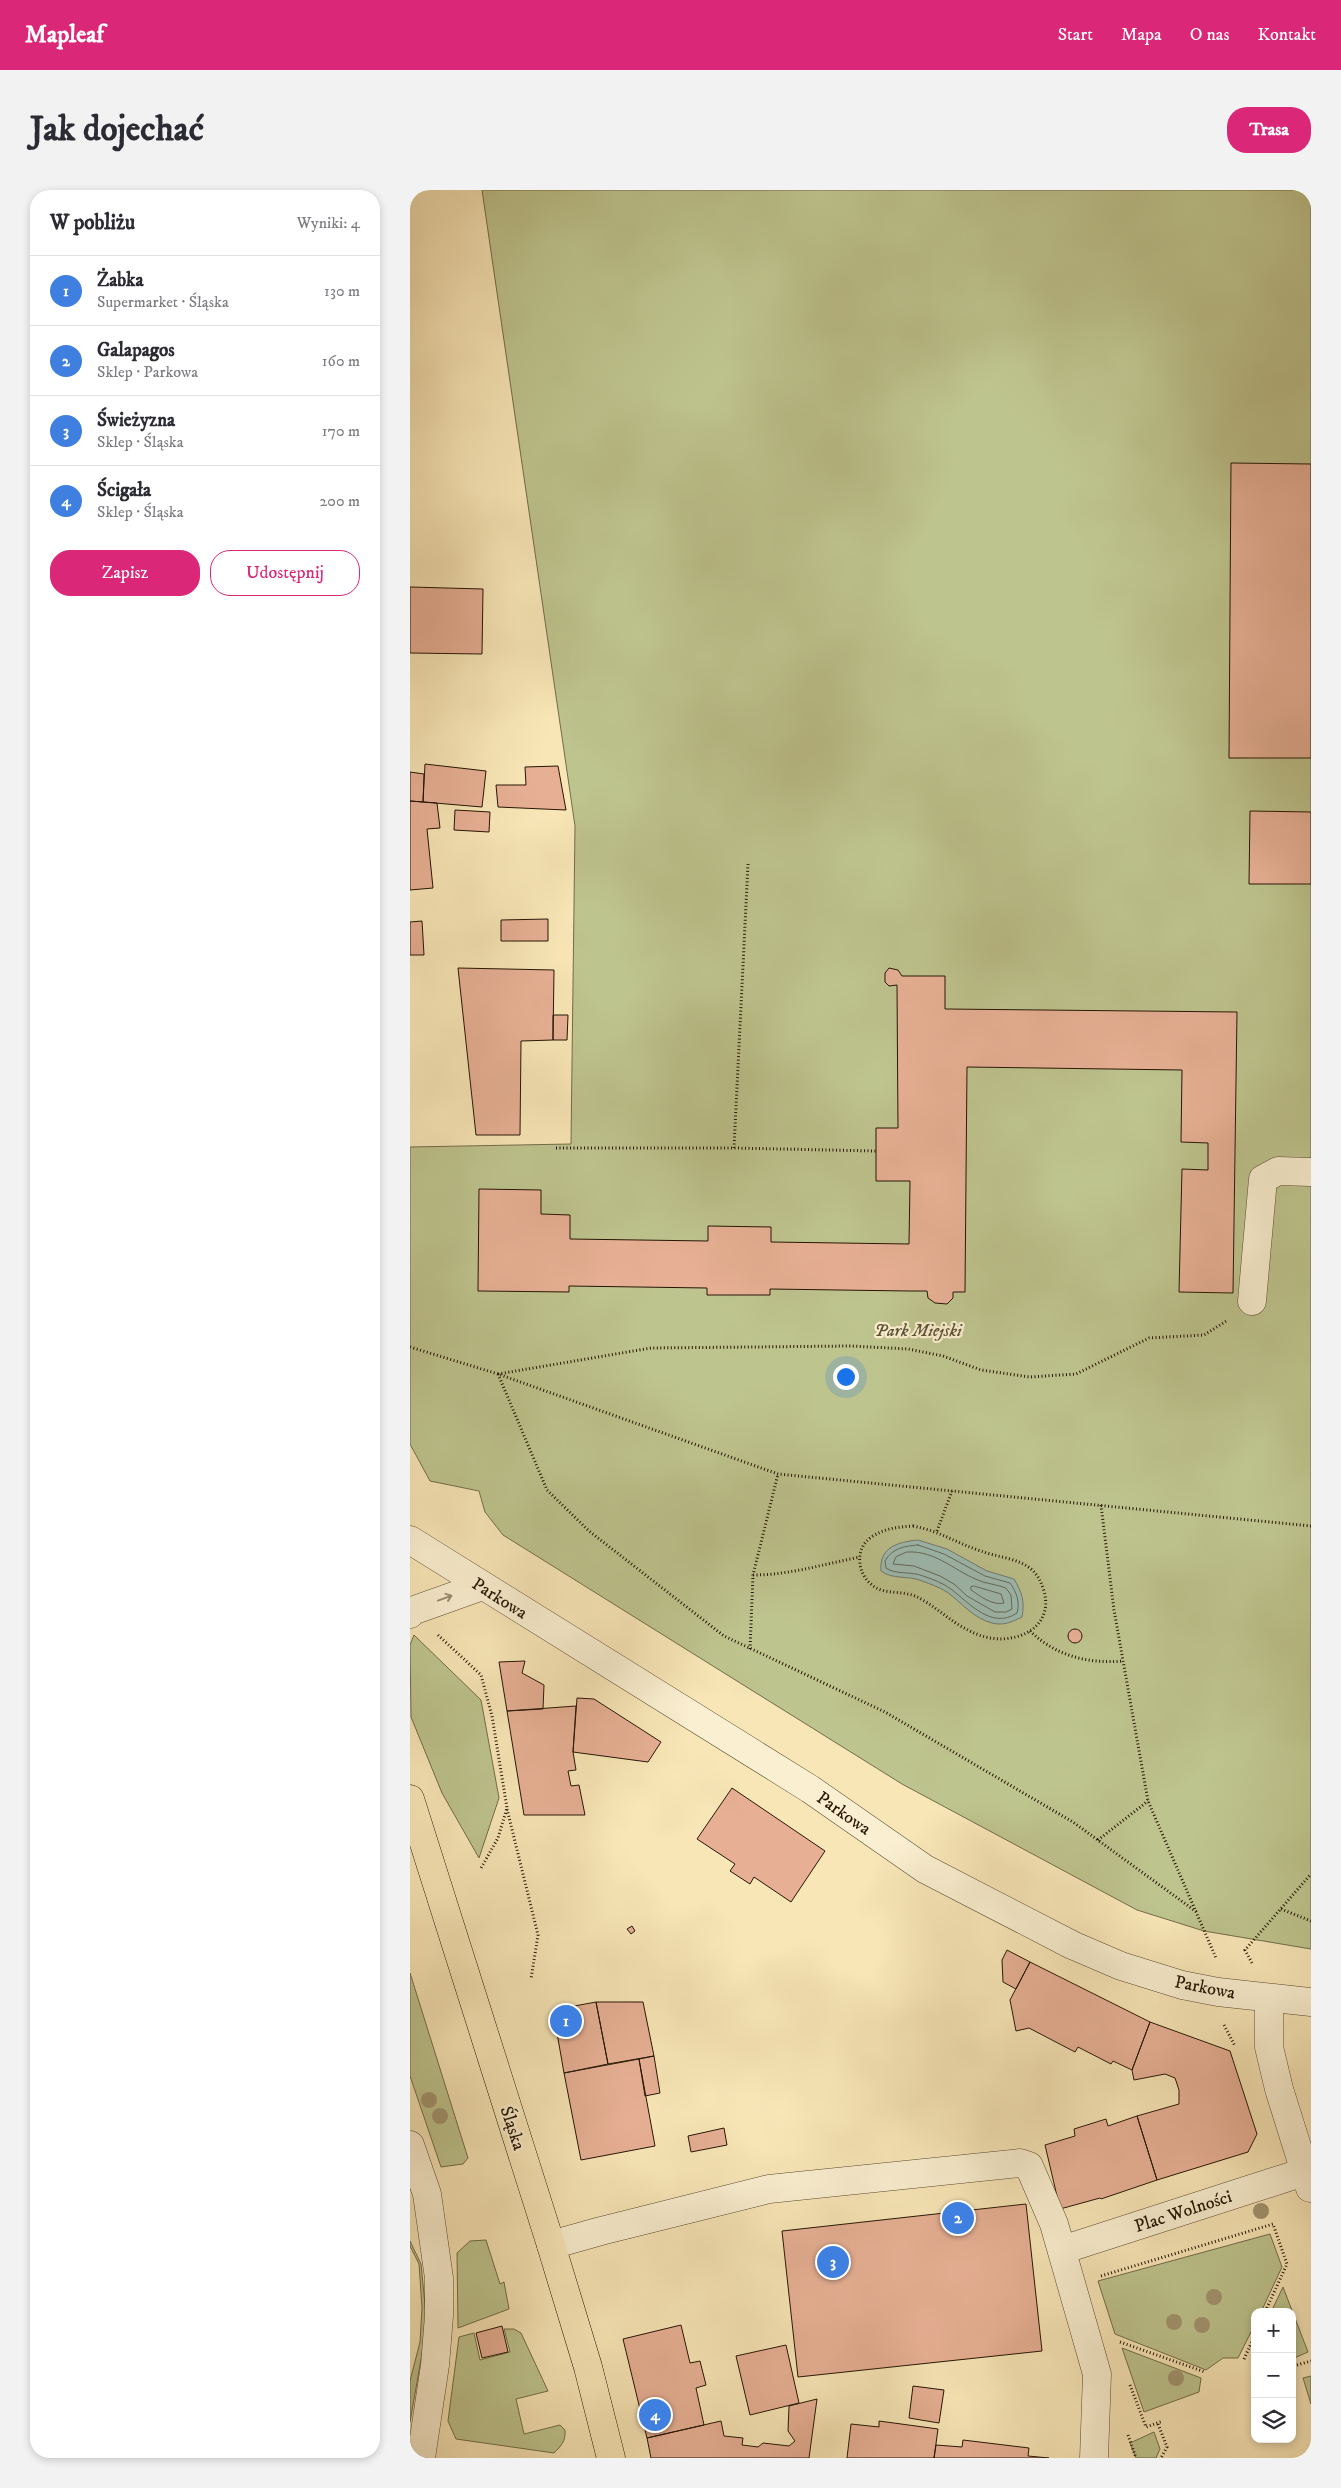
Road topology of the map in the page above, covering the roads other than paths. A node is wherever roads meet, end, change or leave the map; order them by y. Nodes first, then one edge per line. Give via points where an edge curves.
1 (1311, 1172) edge
2 (1252, 1301) road end
3 (410, 1540) edge
4 (482, 1586) junction
5 (411, 1612) edge
6 (410, 1800) edge
7 (1269, 1998) junction
8 (1311, 2002) edge
9 (410, 2145) edge
10 (1308, 2181) edge
11 (552, 2245) junction
12 (1062, 2250) junction
13 (421, 2458) edge
14 (611, 2458) edge
15 (1094, 2458) edge

1 - 2 street via 1278,1171 1263,1179
3 - 4 street, Parkowa
5 -> 4 street
4 - 7 street, Parkowa via 810,1789 925,1869 1072,1945 1121,1966 1182,1985
6 - 11 main road, Śląska
7 - 8 street, Parkowa
7 - 10 street via 1269,2047
9 - 13 street via 427,2194 439,2278 435,2365
10 - 12 street, Plac Wolności
11 - 12 street via 769,2190 1020,2163 1029,2166
11 - 14 main road, Śląska
12 - 15 street via 1097,2374

